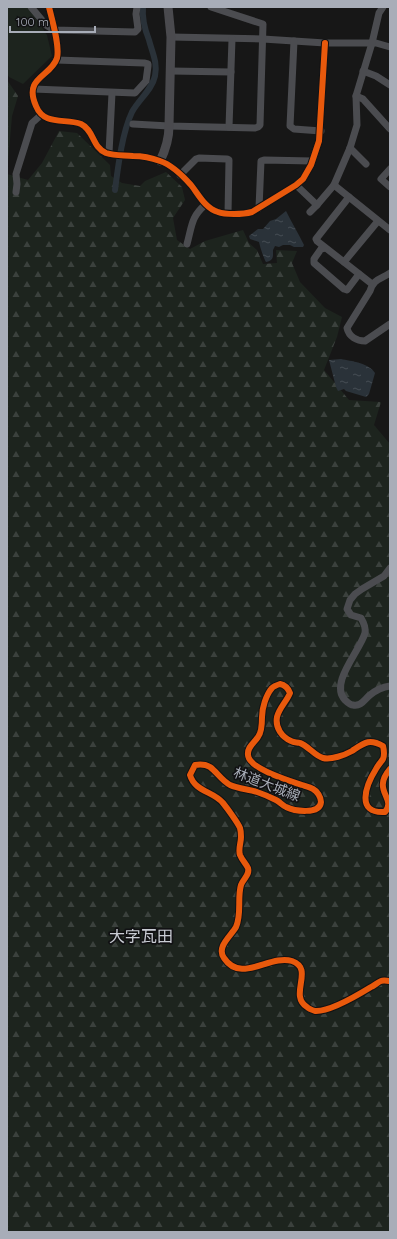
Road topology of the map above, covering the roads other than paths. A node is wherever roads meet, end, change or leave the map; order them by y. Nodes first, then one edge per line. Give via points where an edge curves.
1 (31, 7) edge
2 (49, 7) edge
3 (137, 7) edge
4 (168, 7) edge
5 (211, 7) edge
6 (383, 7) edge
7 (232, 10) edge
8 (54, 30) junction
9 (172, 37) junction
10 (232, 39) junction
11 (263, 39) junction
12 (294, 41) junction
13 (325, 43) junction
14 (372, 43) junction
15 (390, 47) edge
16 (56, 60) junction
17 (171, 71) junction
18 (363, 71) junction
19 (231, 72) junction
20 (390, 85) edge
21 (33, 89) junction
22 (112, 92) junction
23 (356, 96) junction
24 (41, 115) junction
25 (133, 124) dead end
26 (169, 126) junction
27 (229, 127) junction
28 (390, 129) edge
29 (321, 131) junction
30 (350, 148) junction
31 (110, 154) junction
32 (160, 161) junction
33 (312, 161) junction
34 (366, 164) dead end
35 (390, 169) edge
36 (180, 175) junction
37 (296, 185) junction
38 (334, 185) junction
39 (390, 188) edge
40 (16, 192) dead end
41 (349, 197) junction
42 (206, 205) junction
43 (317, 206) junction
44 (259, 208) junction
45 (310, 212) dead end
46 (228, 214) junction
47 (378, 220) junction
48 (390, 230) edge
49 (187, 244) dead end
50 (325, 248) junction
51 (344, 262) junction
52 (390, 273) edge
53 (359, 274) junction
54 (372, 284) junction
55 (390, 324) edge
56 (390, 568) edge
57 (390, 686) edge
58 (390, 769) edge
59 (389, 809) edge
60 (390, 981) edge

1 - 8 street via 46,25
2 - 8 street
3 - 8 street via 138,29 135,32
4 - 9 street
5 - 7 street
6 - 14 street via 379,13
7 - 11 street via 263,24
8 - 16 street via 58,48
9 - 10 street
9 - 17 street
10 - 11 street
10 - 19 street
11 - 12 street
11 - 27 street via 260,125 255,128
12 - 13 street
12 - 29 street via 290,126 294,129
13 - 14 street
13 - 29 street
14 - 15 street
14 - 18 street
16 - 21 street via 35,83
16 - 22 street via 148,64 146,81 137,92
17 - 19 street
17 - 26 street
18 - 20 street
18 - 23 street
19 - 27 street
21 - 22 street
21 - 24 street via 34,101
22 - 31 street
23 - 28 street via 363,99
23 - 30 street via 357,125
24 - 31 street via 50,120 82,125 88,130 99,149
24 - 40 street via 32,123 16,174
25 - 26 street
26 - 27 street
26 - 32 street via 165,152
29 - 33 street
30 - 34 street
30 - 38 street
31 - 32 street
32 - 36 street
33 - 37 street via 306,175
33 - 44 street via 261,161
35 - 39 street via 381,179
36 - 42 street
36 - 46 street via 199,158 229,160
37 - 43 street
37 - 44 street
38 - 41 street
38 - 43 street
41 - 47 street
41 - 50 street via 316,239
42 - 46 street
42 - 49 street via 194,219
43 - 45 street
44 - 46 street via 245,214
47 - 48 street
47 - 51 street
50 - 51 street
50 - 53 street via 321,249 314,263 344,289 347,290
51 - 53 street
52 - 54 street
53 - 54 street
54 - 55 street via 347,331 352,337 365,341
56 - 57 street via 384,576 362,589 350,600 347,610 351,615 361,618 365,631 340,685 342,697 352,706 365,701 377,690
58 - 59 street, 林道大城線 via 382,786 389,802
59 - 60 street, 林道大城線 via 385,812 372,811 365,801 367,786 384,758 383,746 369,742 332,758 323,758 302,743 292,742 282,736 277,726 277,717 290,693 285,685 280,684 273,687 267,697 262,711 259,736 251,744 248,757 252,763 265,770 313,789 321,800 320,805 310,811 286,807 255,791 230,785 209,766 202,764 195,765 190,775 199,788 223,803 241,830 240,855 248,869 241,885 238,921 221,952 224,958 238,969 282,960 297,964 302,973 300,998 303,1005 314,1011 324,1010 382,981

